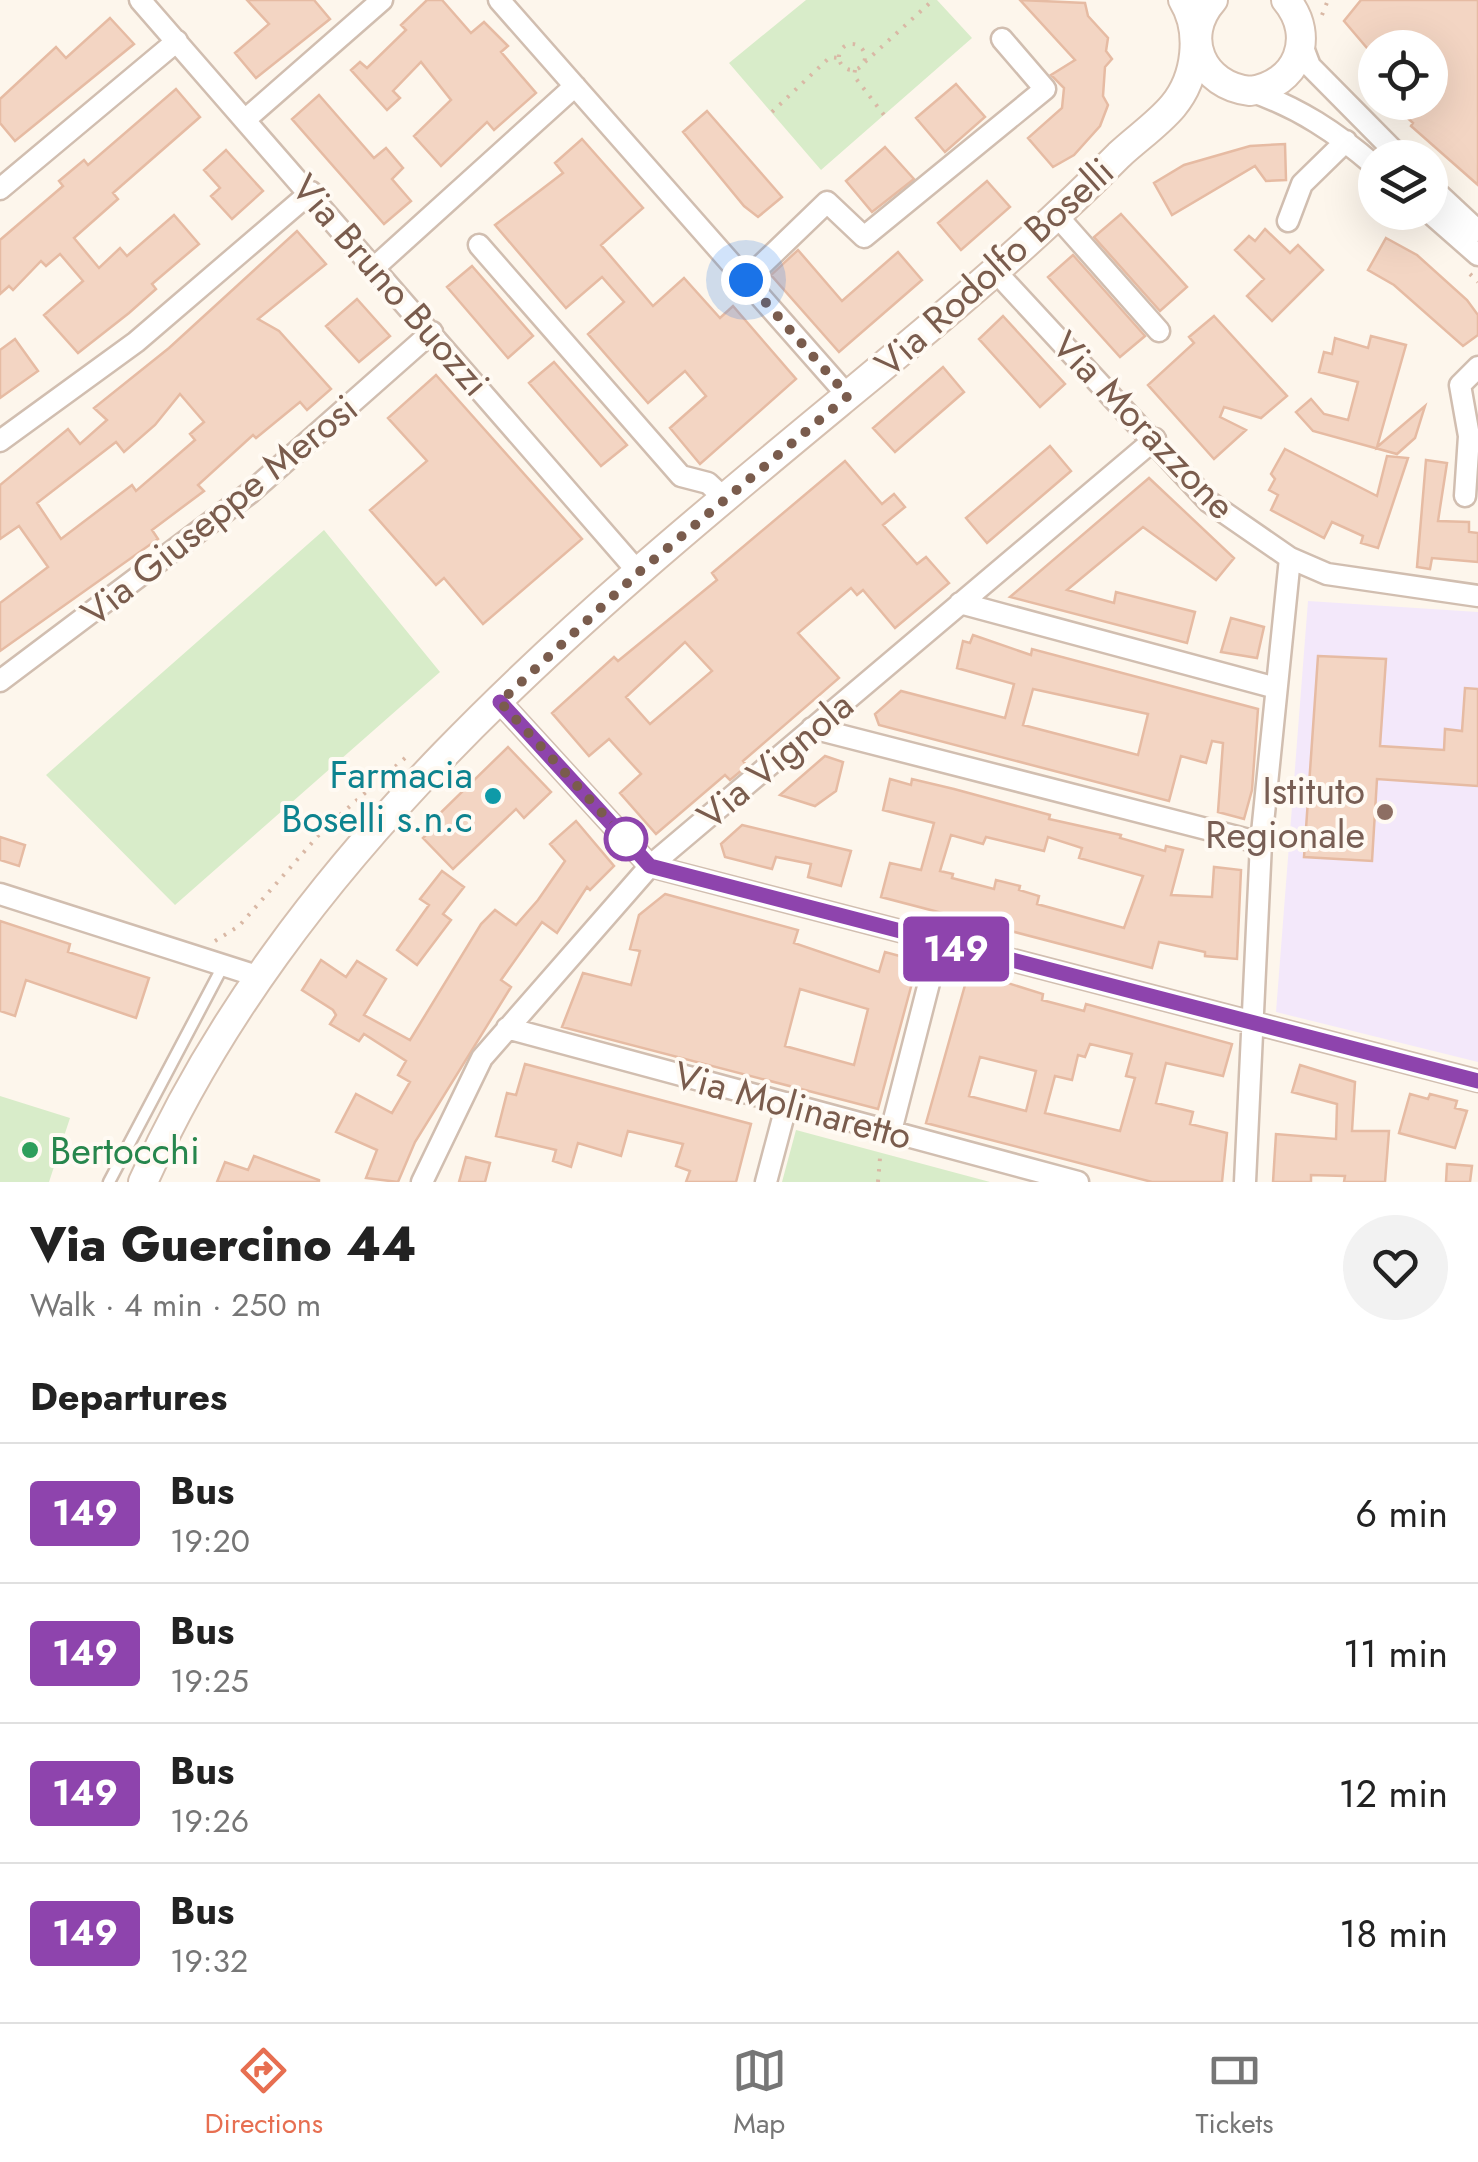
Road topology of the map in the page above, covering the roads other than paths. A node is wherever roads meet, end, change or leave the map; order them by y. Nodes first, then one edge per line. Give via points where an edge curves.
1 (140, 0) edge
2 (382, 0) edge
3 (499, 0) edge
4 (1183, 0) edge
5 (1213, 0) edge
6 (1286, 0) edge
7 (1312, 0) edge
8 (1002, 40) dead end
9 (1302, 40) junction
10 (177, 41) junction
11 (1197, 43) junction
12 (575, 86) junction
13 (1244, 91) junction
14 (1174, 106) junction
15 (246, 119) junction
16 (1382, 140) edge
17 (1346, 141) junction
18 (1358, 151) edge
19 (0, 189) edge
20 (311, 192) junction
21 (1448, 203) edge
22 (1058, 216) junction
23 (1288, 221) dead end
24 (1448, 228) edge
25 (1478, 231) edge
26 (479, 244) dead end
27 (1478, 254) edge
28 (376, 266) junction
29 (997, 273) junction
30 (746, 280) junction
31 (1159, 331) dead end
32 (432, 332) junction
33 (1478, 368) edge
34 (848, 396) junction
35 (1156, 439) junction
36 (0, 442) edge
37 (1465, 496) dead end
38 (725, 499) junction
39 (1290, 558) junction
40 (638, 573) junction
41 (1478, 596) edge
42 (960, 604) junction
43 (0, 681) edge
44 (1276, 688) junction
45 (500, 702) junction
46 (812, 728) junction
47 (1260, 843) junction
48 (650, 866) junction
49 (0, 894) edge
50 (938, 944) junction
51 (223, 965) junction
52 (260, 977) junction
53 (1253, 1024) junction
54 (508, 1028) junction
55 (1478, 1081) edge
56 (787, 1103) junction
57 (892, 1132) junction
58 (1012, 1173) edge
59 (108, 1182) edge
60 (142, 1182) edge
61 (422, 1182) edge
62 (766, 1182) edge
63 (1078, 1182) edge
64 (1245, 1182) edge

1 - 10 street, Via Bruno Buozzi
2 - 15 street
3 - 12 street
4 - 11 street
5 - 11 street, Via Rodolfo Boselli via 1198,24
6 - 9 street
7 - 9 street
8 - 30 street via 1045,89 864,237 827,202
9 - 13 street, Via Rodolfo Boselli via 1284,78
9 - 16 street via 1310,66
10 - 15 street, Via Bruno Buozzi
10 - 19 street
11 - 13 street via 1207,70
11 - 14 street, Via Rodolfo Boselli
12 - 28 street
12 - 30 street
13 - 14 street, Via Rodolfo Boselli
13 - 17 street via 1280,101
14 - 22 street, Via Rodolfo Boselli
15 - 20 street, Via Bruno Buozzi
17 - 18 street
17 - 23 street via 1302,184
20 - 28 street, Via Bruno Buozzi
20 - 36 street via 136,342
21 - 25 street
22 - 29 street, Via Rodolfo Boselli
22 - 31 street
24 - 27 street
26 - 38 street via 681,476 708,482
28 - 32 street, Via Bruno Buozzi
29 - 34 street, Via Rodolfo Boselli
29 - 35 street, Via Morazzone
30 - 34 street
32 - 40 street, Via Bruno Buozzi
32 - 43 street, Via Giuseppe Merosi via 251,492
33 - 37 street via 1460,385 1469,436
34 - 38 street, Via Rodolfo Boselli
35 - 39 street, Via Morazzone via 1210,502
35 - 42 street, Via Vignola
38 - 40 street, Via Rodolfo Boselli
39 - 41 street, Via Morazzone via 1327,574
39 - 44 street
40 - 45 street, Via Rodolfo Boselli
42 - 44 street
42 - 46 street, Via Vignola
44 - 47 street
45 - 48 street
45 - 52 street, Via Rodolfo Boselli via 381,820
46 - 47 street
46 - 48 street, Via Vignola
47 - 53 street
48 - 50 street
48 - 54 street, Via Vignola
49 - 51 street
50 - 53 street
50 - 57 street
51 - 52 street
51 - 59 lane
52 - 60 street, Via Rodolfo Boselli
53 - 55 street
53 - 64 street
54 - 56 street, Via Molinaretto
54 - 61 street, Via Vignola via 482,1058
56 - 57 street, Via Molinaretto
56 - 62 street
57 - 58 street, Via Molinaretto
58 - 63 street, Via Molinaretto

